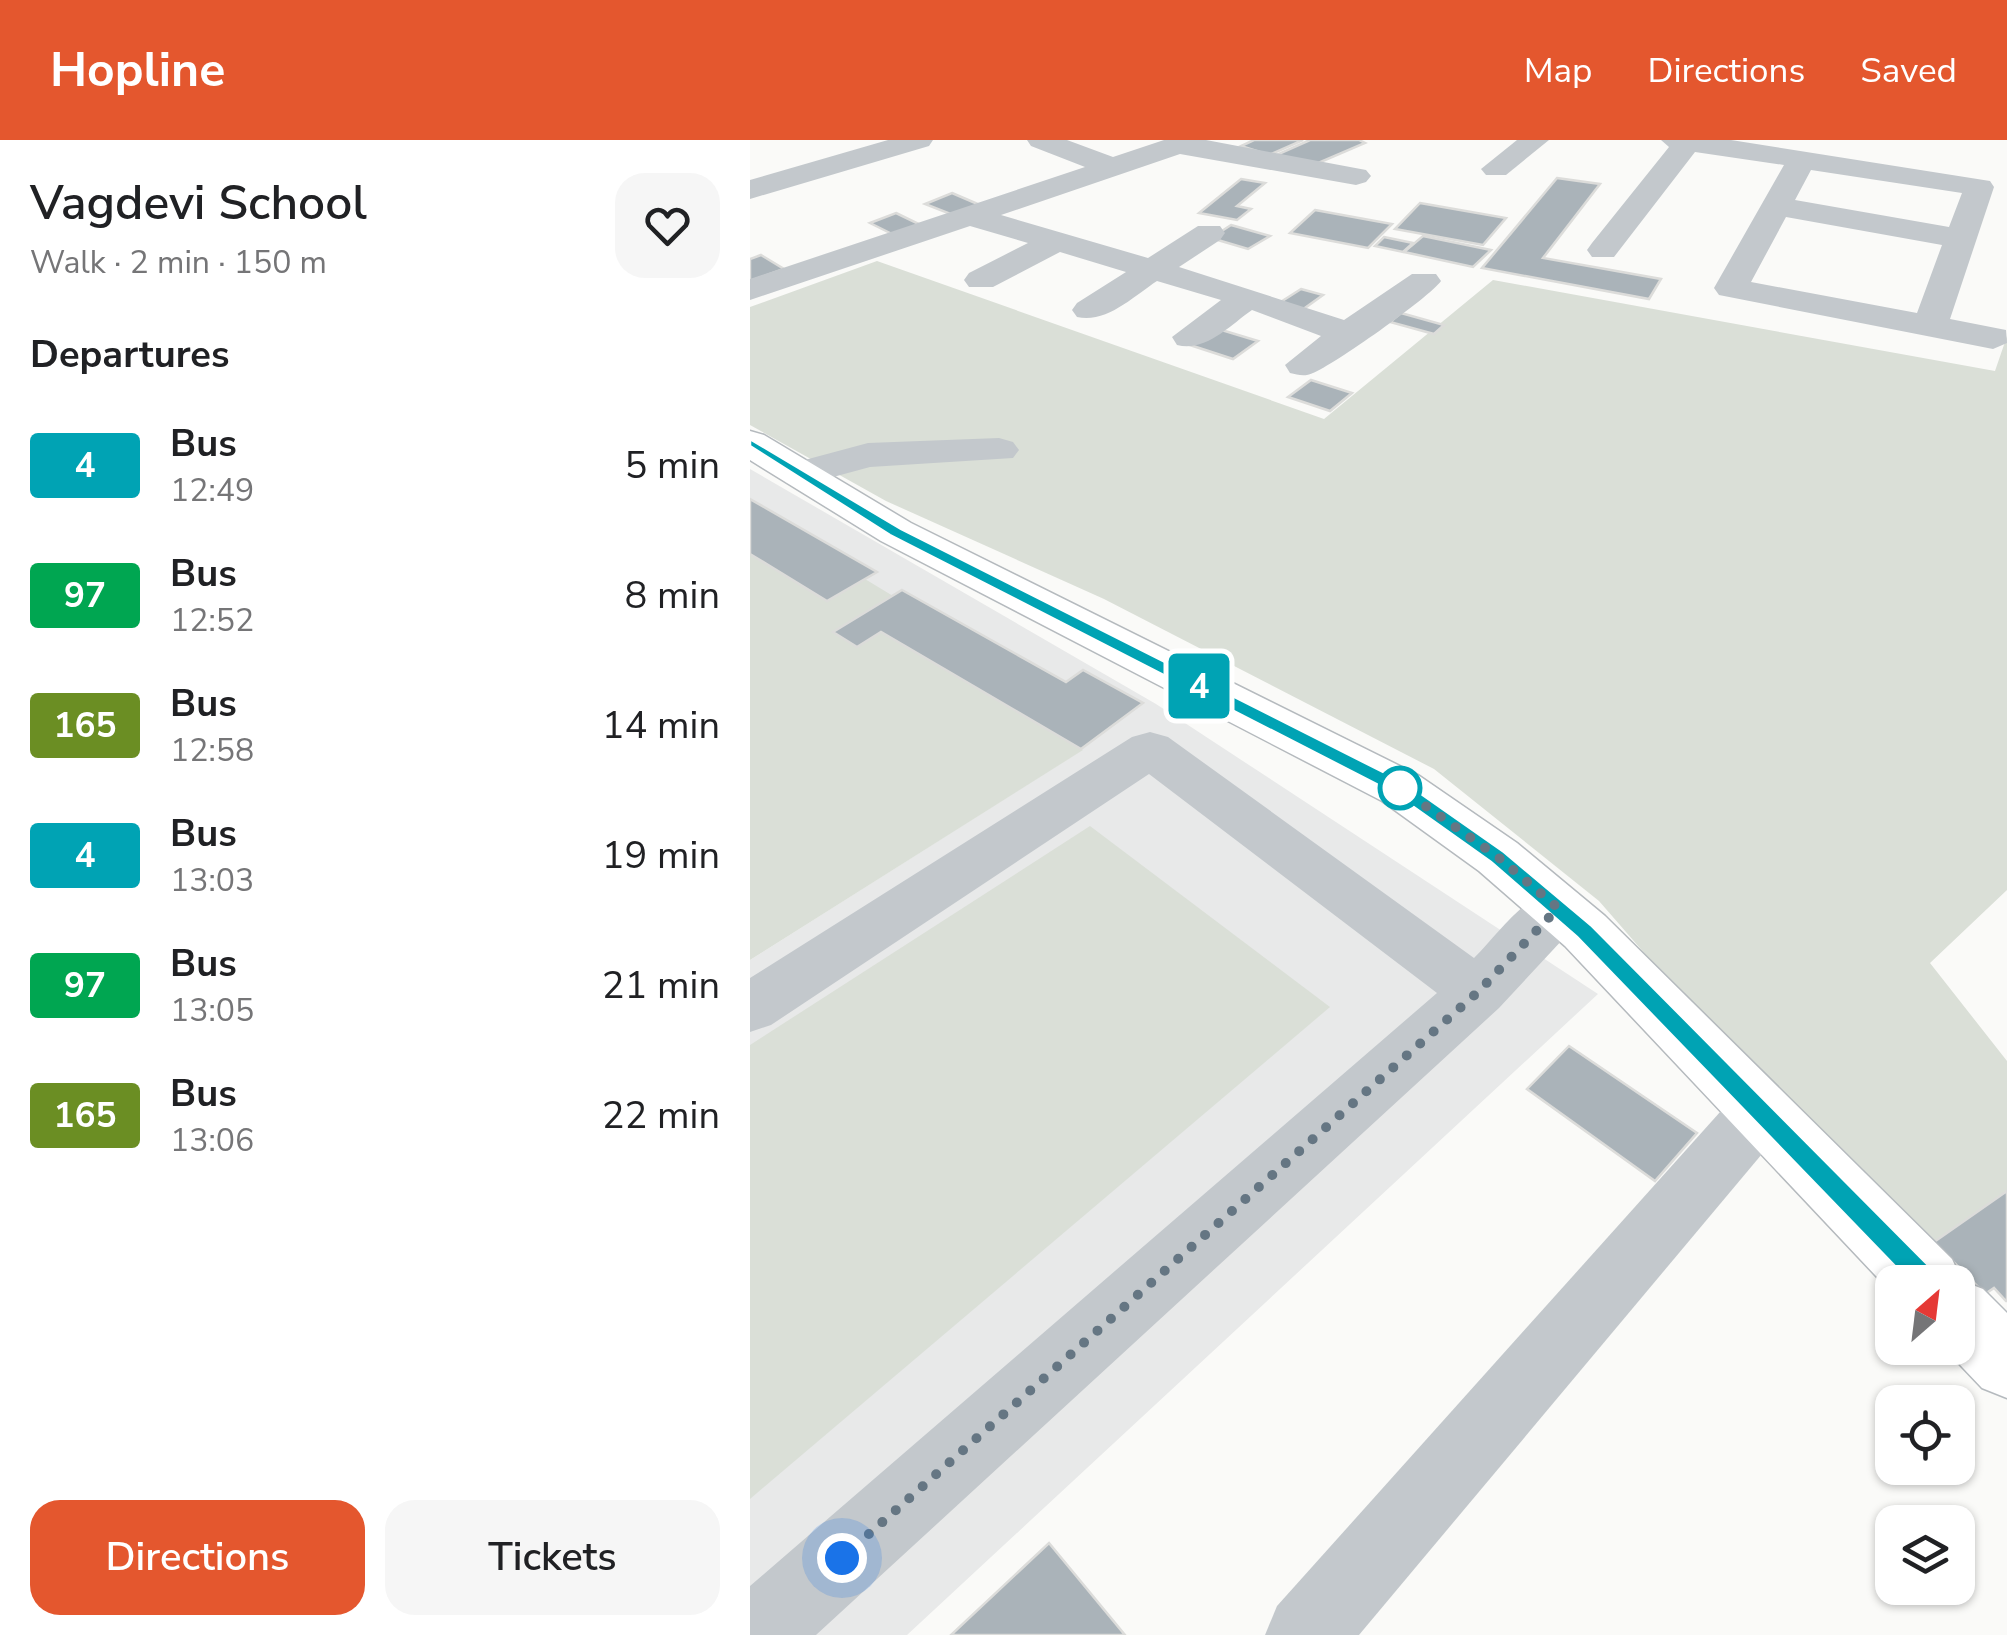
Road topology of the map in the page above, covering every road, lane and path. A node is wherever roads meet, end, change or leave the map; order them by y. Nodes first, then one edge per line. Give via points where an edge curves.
1 (919, 140) edge
2 (1040, 140) edge
3 (1535, 140) edge
4 (1682, 141) edge
5 (1185, 142) edge
6 (1802, 159) junction
7 (1112, 167) junction
8 (1496, 169) dead end
9 (1356, 176) dead end
10 (750, 190) edge
11 (1776, 206) junction
12 (892, 208) dead end
13 (973, 217) junction
14 (935, 228) junction
15 (1209, 232) dead end
16 (1961, 239) junction
17 (1056, 241) junction
18 (1603, 250) dead end
19 (1749, 255) junction
20 (1788, 262) dead end
21 (1154, 268) junction
22 (981, 280) dead end
23 (1424, 281) dead end
24 (1904, 284) dead end
25 (750, 290) edge
26 (1942, 292) junction
27 (1248, 296) junction
28 (1088, 310) dead end
29 (1930, 326) junction
30 (1349, 334) junction
31 (1190, 337) dead end
32 (1993, 338) dead end
33 (1302, 365) dead end
34 (750, 443) edge
35 (999, 450) dead end
36 (800, 474) junction
37 (1558, 908) junction
38 (1478, 992) junction
39 (750, 1008) edge
40 (1760, 1111) junction
41 (1911, 1265) edge
42 (1975, 1331) edge
43 (2007, 1364) edge
44 (756, 1635) edge
45 (1306, 1635) edge

1 - 10 street
2 - 7 street
3 - 8 street
4 - 6 street
4 - 18 street
5 - 7 street
5 - 9 street
6 - 11 street
6 - 16 street via 1977,186
7 - 13 street
11 - 16 street
11 - 19 street
12 - 14 street
13 - 14 street
13 - 17 street
14 - 25 street
15 - 21 street
16 - 26 street
17 - 21 street
17 - 22 street
19 - 20 street
19 - 29 street via 1731,288
21 - 27 street
21 - 28 street
23 - 30 street
24 - 26 street
26 - 29 street
27 - 30 street
27 - 31 street
29 - 32 street
30 - 33 street
34 - 36 main road
35 - 36 street via 868,455
36 - 37 main road via 896,532 1400,788
37 - 38 street
37 - 40 main road
38 - 39 street via 1150,749
38 - 44 street
40 - 41 main road
40 - 45 street
42 - 43 main road

